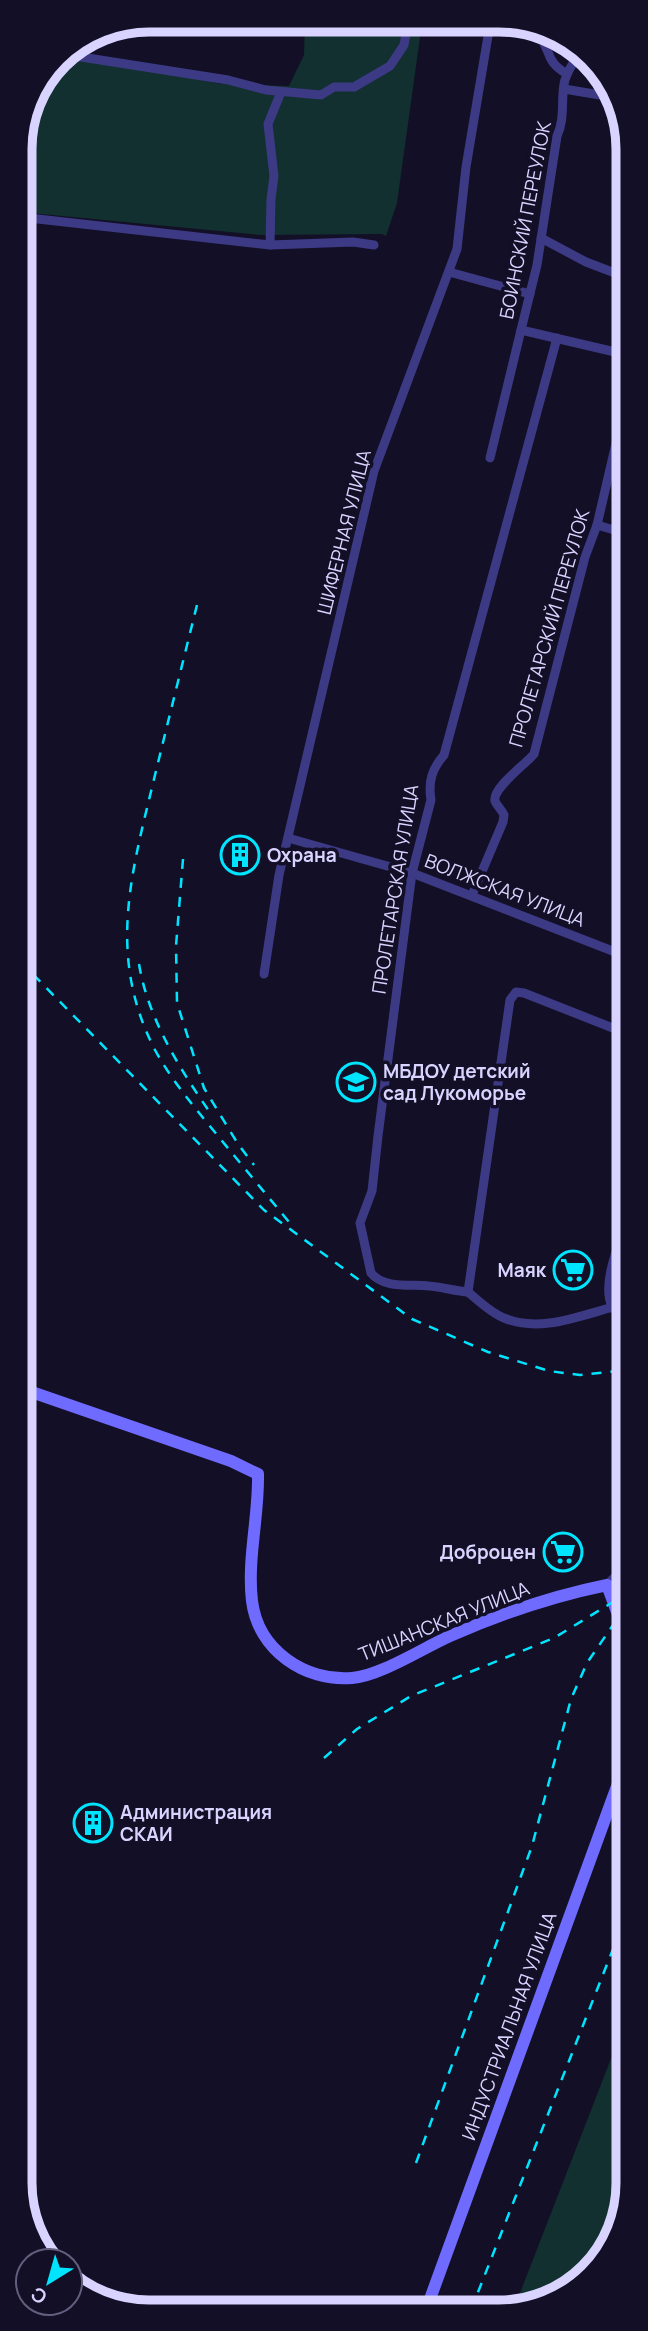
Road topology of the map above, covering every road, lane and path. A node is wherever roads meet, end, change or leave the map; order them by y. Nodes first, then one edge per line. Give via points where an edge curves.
1 (406, 32) edge
2 (490, 32) edge
3 (540, 39) edge
4 (77, 56) edge
5 (575, 59) edge
6 (567, 74) junction
7 (564, 89) junction
8 (281, 92) junction
9 (604, 96) edge
10 (32, 218) edge
11 (541, 238) junction
12 (270, 245) junction
13 (374, 245) dead end
14 (449, 272) junction
15 (617, 274) edge
16 (530, 294) junction
17 (521, 330) junction
18 (557, 338) junction
19 (617, 352) edge
20 (617, 440) edge
21 (490, 458) dead end
22 (597, 525) junction
23 (617, 531) edge
24 (288, 838) junction
25 (412, 873) junction
26 (472, 895) junction
27 (617, 952) edge
28 (264, 974) dead end
29 (617, 1029) edge
30 (616, 1255) edge
31 (468, 1292) junction
32 (613, 1307) junction
33 (616, 1310) edge
34 (32, 1392) edge
35 (616, 1577) edge
36 (607, 1585) junction
37 (616, 1610) edge
38 (616, 1788) edge
39 (430, 2300) edge

1 - 8 street via 404,45 390,66 354,87 334,87 321,96
2 - 14 street, ШИФЕРНАЯ УЛИЦА via 466,167 460,237
3 - 6 street via 549,58
4 - 8 street
5 - 6 street, БОИНСКИЙ ПЕРЕУЛОК
6 - 7 street, БОИНСКИЙ ПЕРЕУЛОК
7 - 9 street
7 - 11 street, БОИНСКИЙ ПЕРЕУЛОК
8 - 12 street via 268,124 274,176
10 - 12 street
11 - 15 street
11 - 16 street, БОИНСКИЙ ПЕРЕУЛОК
12 - 13 street
14 - 16 street
14 - 24 street, ШИФЕРНАЯ УЛИЦА via 374,471
16 - 17 street, БОИНСКИЙ ПЕРЕУЛОК
17 - 18 street, БОИНСКИЙ ПЕРЕУЛОК
17 - 21 street
18 - 19 street, БОИНСКИЙ ПЕРЕУЛОК
18 - 25 street, ПРОЛЕТАРСКАЯ УЛИЦА via 444,755 430,777 431,800
20 - 22 street, ПРОЛЕТАРСКИЙ ПЕРЕУЛОК
22 - 23 street
22 - 26 street, ПРОЛЕТАРСКИЙ ПЕРЕУЛОК via 534,754 496,794 503,822
24 - 25 street, ВОЛЖСКАЯ УЛИЦА
24 - 28 street, ШИФЕРНАЯ УЛИЦА
25 - 26 street, ВОЛЖСКАЯ УЛИЦА
25 - 31 street, ПРОЛЕТАРСКАЯ УЛИЦА via 372,1191 360,1223 374,1277
26 - 27 street, ВОЛЖСКАЯ УЛИЦА
29 - 31 street via 524,993 512,995
30 - 32 street via 610,1276
31 - 32 street via 503,1318 525,1323 550,1324
32 - 33 street
34 - 36 main road, ТИШАНСКАЯ УЛИЦА via 258,1474 252,1603 259,1627 275,1650 315,1675 352,1678 551,1598
35 - 36 street
36 - 37 main road
38 - 39 main road, ИНДУСТРИАЛЬНАЯ УЛИЦА

